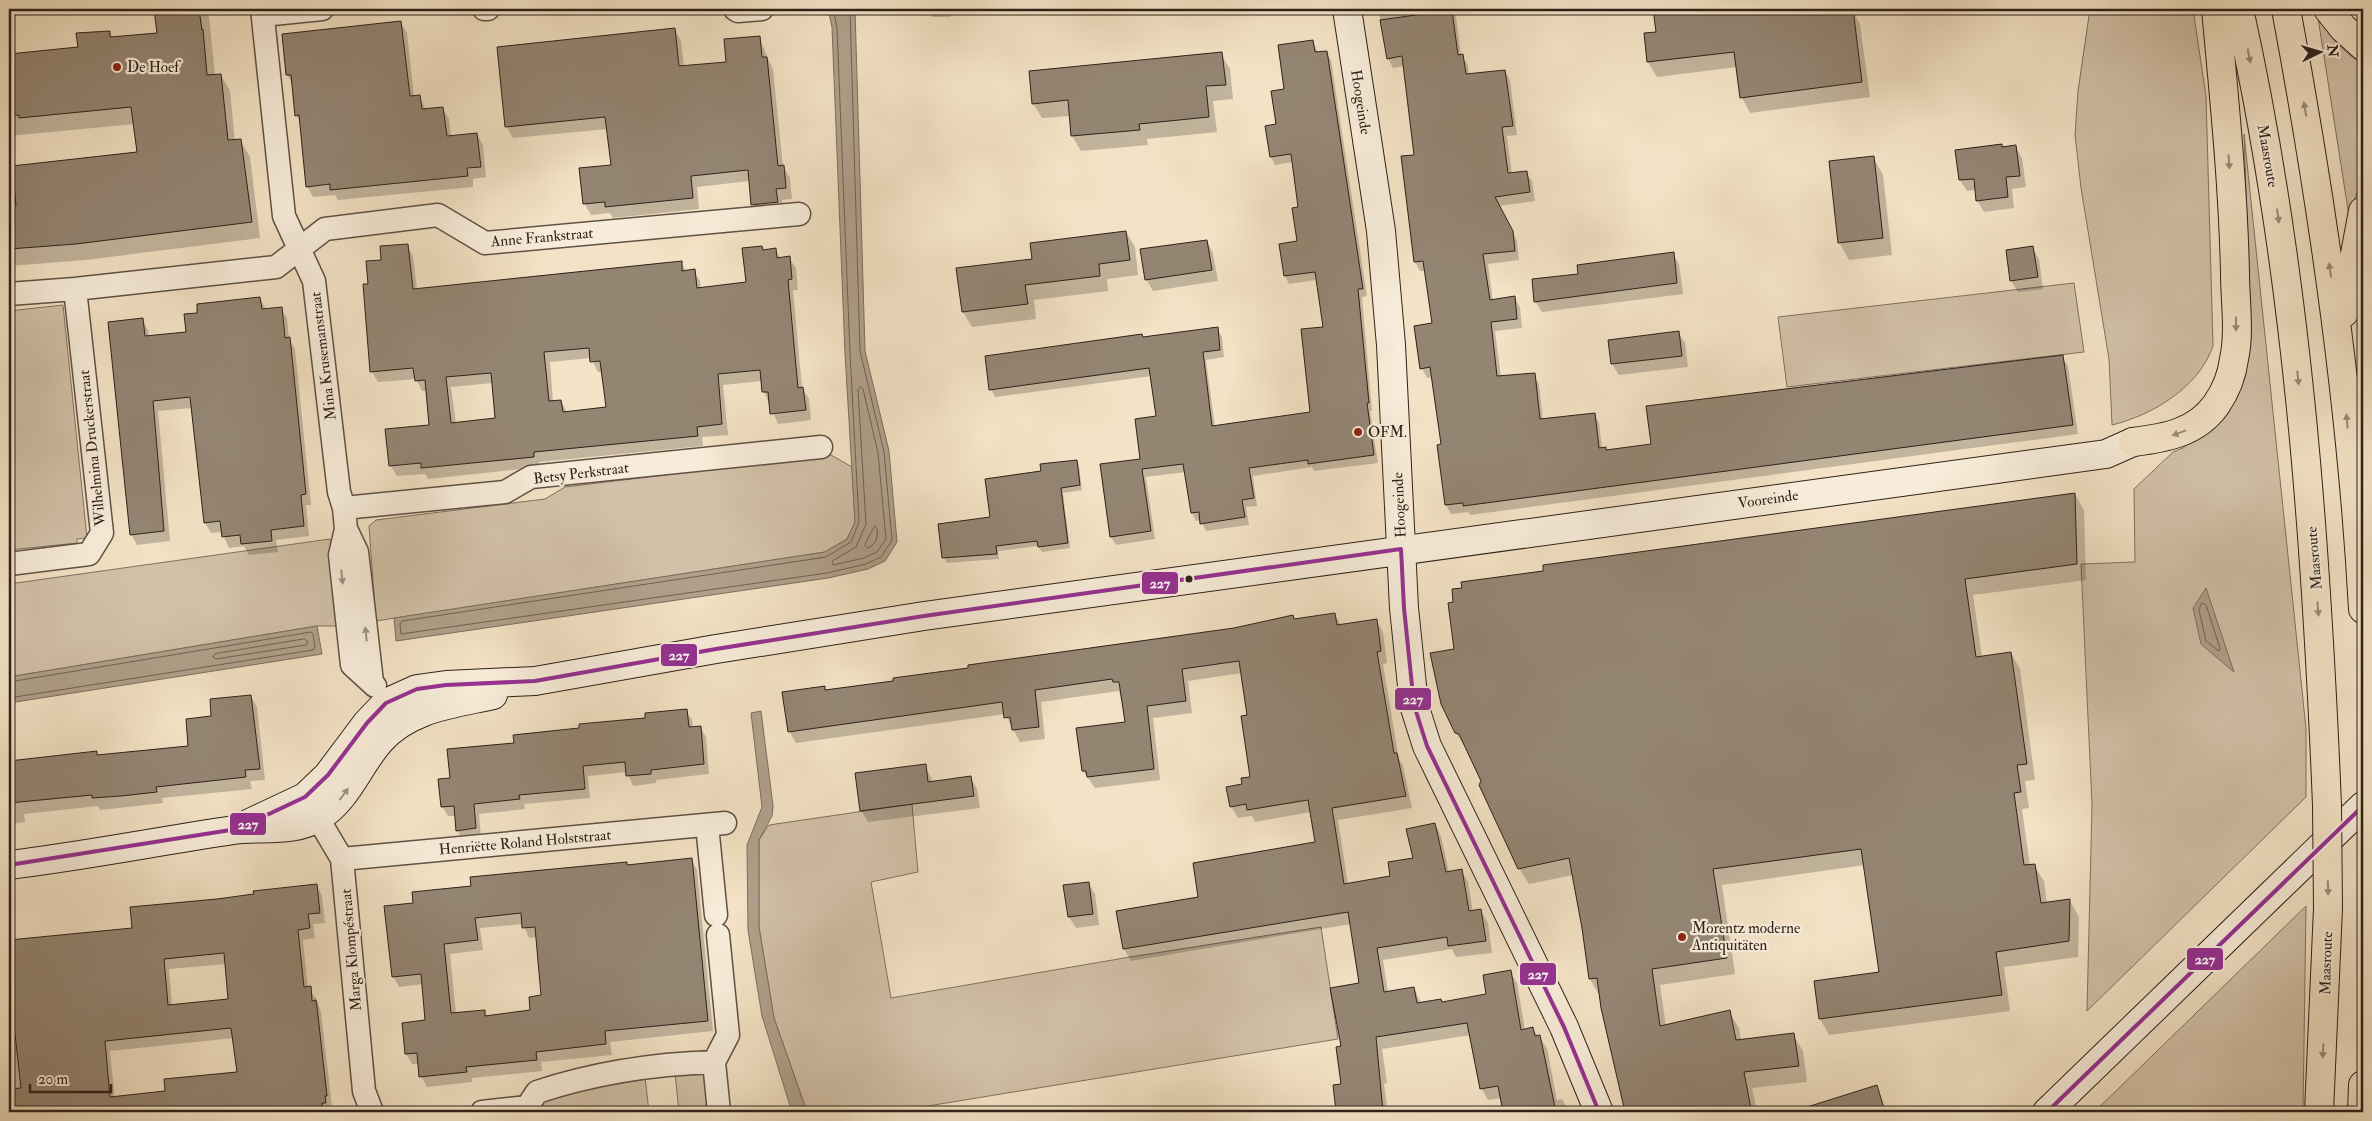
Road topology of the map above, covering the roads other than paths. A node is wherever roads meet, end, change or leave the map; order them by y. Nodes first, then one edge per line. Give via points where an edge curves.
1 (322, 9) edge
2 (735, 9) edge
3 (762, 9) edge
4 (1347, 9) edge
5 (2216, 9) edge
6 (2239, 9) edge
7 (2286, 9) edge
8 (2328, 9) edge
9 (263, 12) edge
10 (2363, 46) edge
11 (2363, 211) edge
12 (799, 214) dead end
13 (299, 250) junction
14 (75, 289) junction
15 (9, 294) edge
16 (2339, 336) junction
17 (2133, 442) joint
18 (821, 447) dead end
19 (345, 519) junction
20 (1401, 549) junction
21 (9, 564) edge
22 (2363, 609) edge
23 (386, 702) junction
24 (2363, 806) edge
25 (311, 807) junction
26 (342, 859) junction
27 (9, 865) edge
28 (714, 1062) junction
29 (2363, 1085) edge
30 (529, 1110) edge
31 (372, 1112) edge
32 (482, 1112) edge
33 (719, 1112) edge
34 (1599, 1112) edge
35 (2047, 1112) edge
36 (2319, 1112) edge
37 (2362, 1112) edge

1 - 9 street
2 - 3 street
4 - 20 main road, Hoogeinde via 1381,231 1391,345
5 -> 17 highway via 2233,232 2235,359 2227,386 2205,417 2189,429 2162,439
6 -> 36 highway, Maasroute, bridge via 2273,183 2292,323 2320,624 2328,908
16 -> 7 highway via 2317,180
8 - 10 highway
9 - 13 street, Mina Krusemanstraat via 284,216
11 - 16 highway
12 - 13 street, Anne Frankstraat via 485,243 438,215 325,229
13 - 14 street via 276,266
13 - 19 street, Mina Krusemanstraat via 314,281
14 - 15 street
14 - 21 street, Wilhelmina Druckerstraat via 102,533 89,554
22 -> 16 highway
17 - 20 main road, Vooreinde via 2106,454
18 - 19 street, Betsy Perkstraat via 530,478 506,492
19 - 23 street, Mina Krusemanstraat via 340,555 352,665
20 - 23 main road, Vooreinde via 725,647 535,681 424,711
20 - 34 main road, Hoogeinde via 1414,705 1427,746 1564,1027
23 - 25 main road, Vooreinde via 380,741 341,800
24 - 35 main road
25 - 26 street, Marga Klompéstraat
25 - 27 main road via 284,828 237,830
26 - 28 street, Henriëtte Roland Holststraat via 716,824 717,925 728,1035
26 - 31 street, Marga Klompéstraat via 364,1091
28 - 30 street via 626,1069 568,1082 537,1092
28 - 33 street
29 - 37 highway
30 - 32 street

